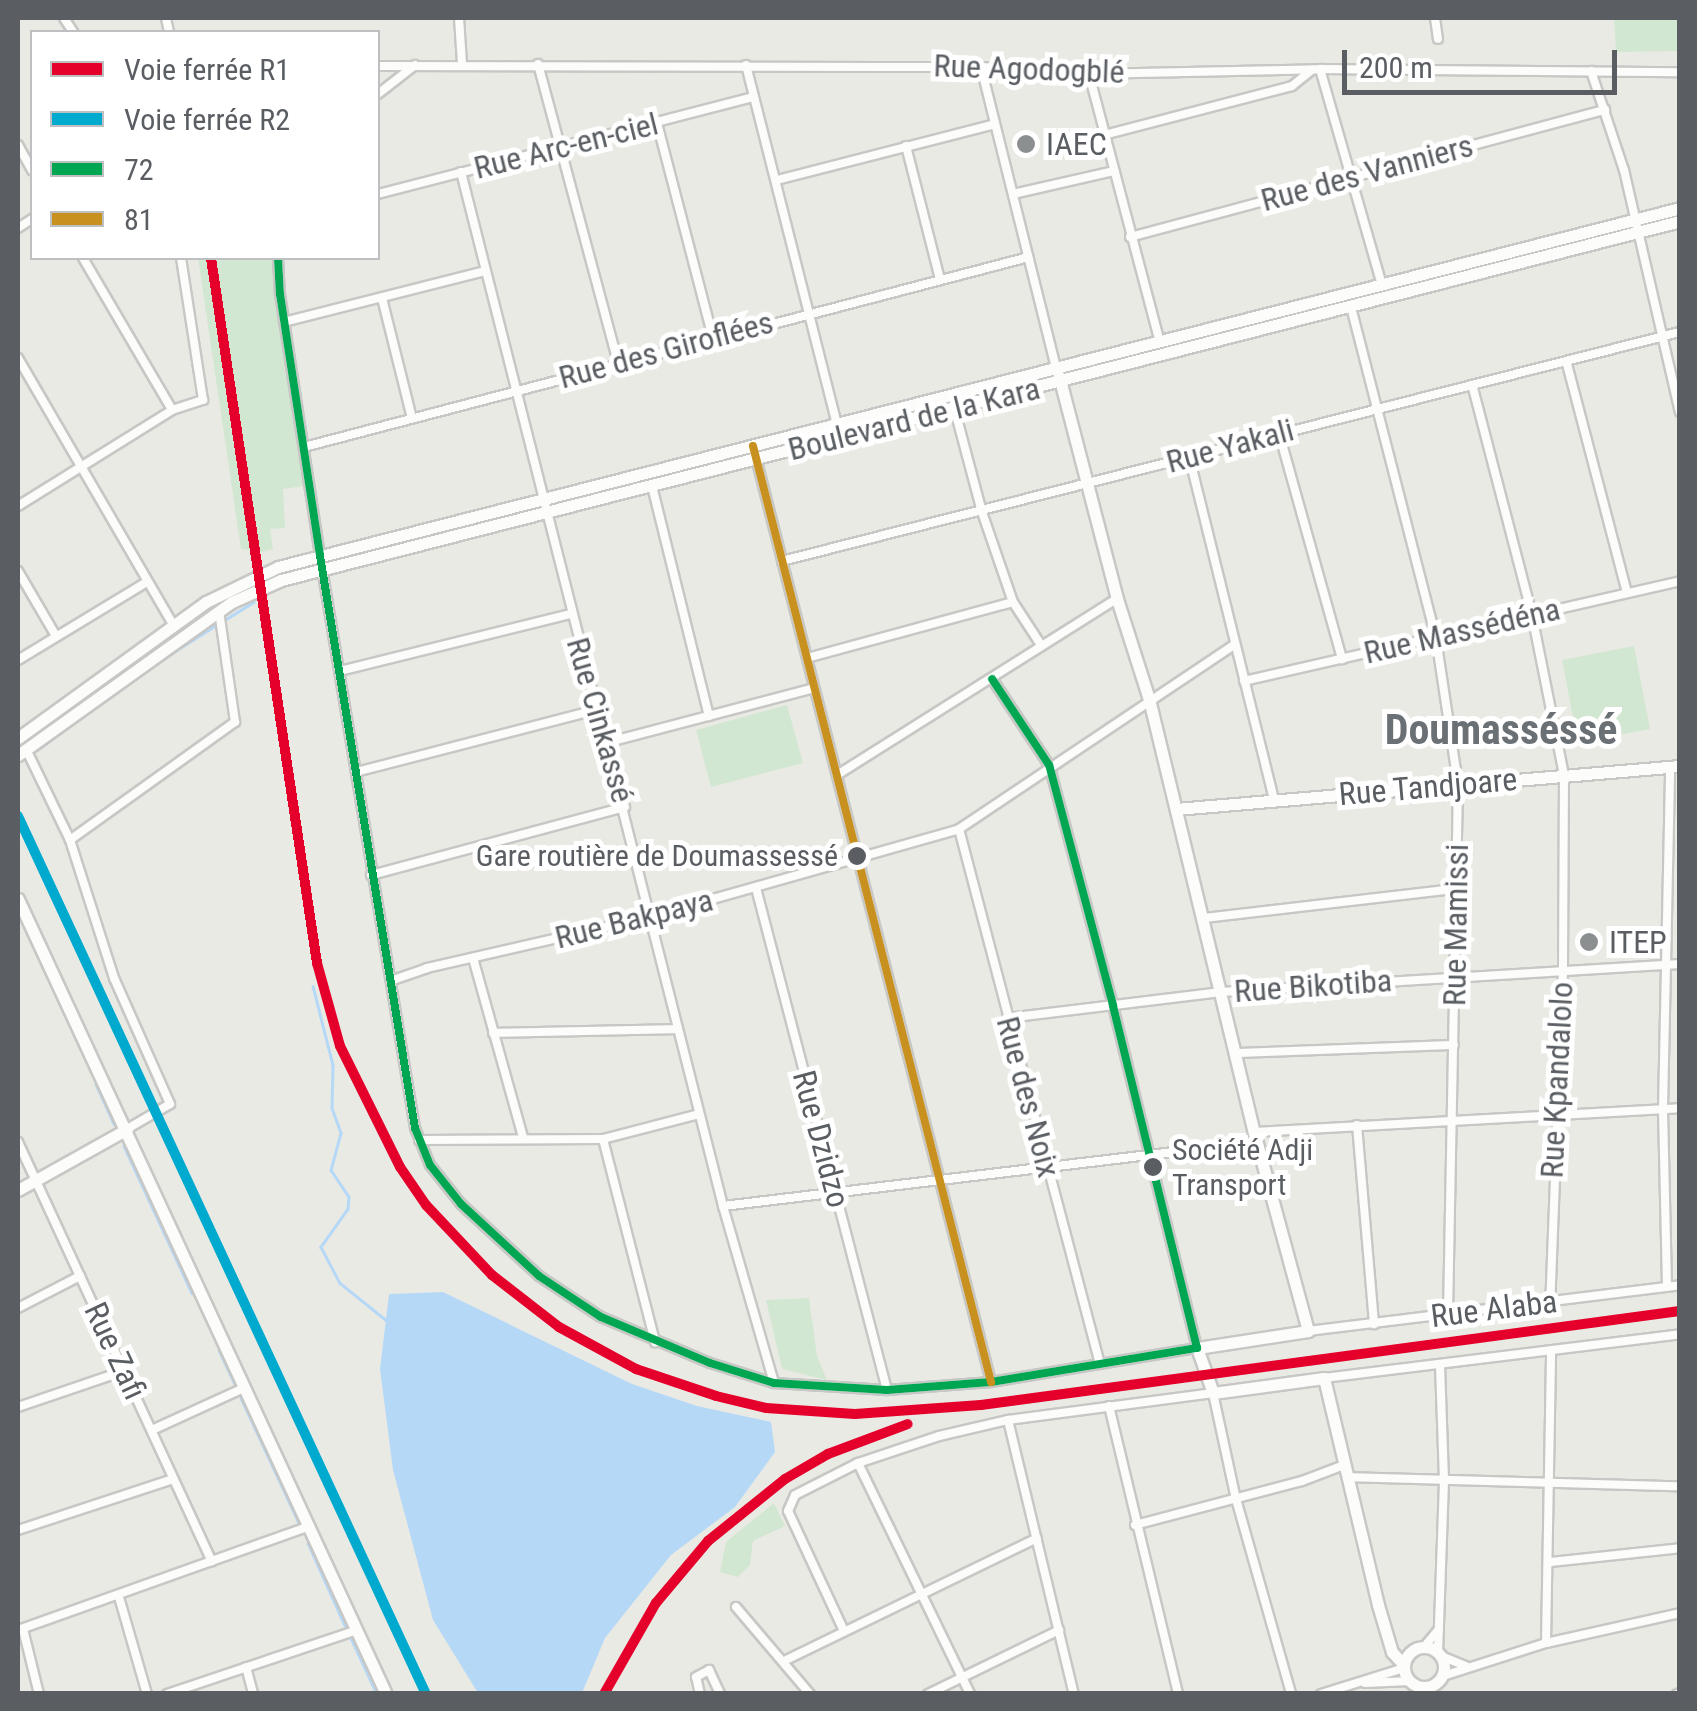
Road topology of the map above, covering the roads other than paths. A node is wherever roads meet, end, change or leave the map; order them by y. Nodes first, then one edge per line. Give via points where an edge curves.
1 (459, 18) edge
2 (1435, 18) edge
3 (1438, 39) dead end
4 (462, 63) junction
5 (538, 64) junction
6 (415, 65) junction
7 (746, 65) junction
8 (380, 66) edge
9 (980, 67) junction
10 (1317, 69) junction
11 (1591, 71) junction
12 (1680, 72) edge
13 (1089, 74) junction
14 (380, 92) edge
15 (754, 97) junction
16 (1605, 110) junction
17 (657, 122) junction
18 (995, 124) junction
19 (1104, 135) junction
20 (18, 144) edge
21 (906, 146) junction
22 (561, 148) junction
23 (30, 166) edge
24 (1114, 171) junction
25 (460, 172) junction
26 (1348, 176) junction
27 (777, 180) junction
28 (380, 193) edge
29 (1013, 194) junction
30 (1680, 208) edge
31 (1680, 221) edge
32 (1635, 227) junction
33 (1130, 237) junction
34 (1029, 258) junction
35 (84, 260) edge
36 (181, 260) edge
37 (278, 260) edge
38 (486, 271) junction
39 (940, 279) junction
40 (1381, 282) junction
41 (382, 298) junction
42 (810, 312) junction
43 (1352, 312) junction
44 (284, 322) junction
45 (1680, 332) edge
46 (713, 338) junction
47 (1159, 338) junction
48 (1659, 338) junction
49 (18, 358) edge
50 (618, 363) junction
51 (1566, 364) junction
52 (1056, 368) junction
53 (1060, 382) junction
54 (1473, 388) junction
55 (516, 390) junction
56 (954, 407) junction
57 (1378, 407) junction
58 (172, 410) junction
59 (1680, 412) edge
60 (412, 418) junction
61 (837, 424) junction
62 (1279, 433) junction
63 (304, 447) junction
64 (755, 452) junction
65 (1189, 456) junction
66 (82, 470) junction
67 (1089, 485) junction
68 (652, 486) junction
69 (543, 501) junction
70 (18, 506) edge
71 (982, 512) junction
72 (782, 561) junction
73 (321, 563) junction
74 (18, 570) edge
75 (1680, 581) edge
76 (147, 582) junction
77 (246, 587) junction
78 (1627, 592) junction
79 (1117, 599) junction
80 (1013, 602) junction
81 (219, 612) junction
82 (570, 614) junction
83 (1532, 616) junction
84 (172, 623) junction
85 (56, 636) junction
86 (1436, 638) junction
87 (1234, 644) junction
88 (1041, 646) junction
89 (807, 658) junction
90 (1342, 659) junction
91 (18, 660) edge
92 (340, 672) junction
93 (992, 679) junction
94 (1244, 681) junction
95 (814, 688) junction
96 (1149, 698) junction
97 (595, 710) junction
98 (709, 716) junction
99 (19, 742) edge
100 (605, 743) junction
101 (1049, 765) junction
102 (1675, 766) edge
103 (356, 772) junction
104 (837, 775) junction
105 (1564, 776) junction
106 (1458, 784) junction
107 (1274, 800) junction
108 (625, 807) junction
109 (1176, 809) junction
110 (959, 829) junction
111 (70, 840) junction
112 (859, 860) junction
113 (372, 875) junction
114 (756, 888) junction
115 (1456, 889) junction
116 (18, 899) edge
117 (650, 917) junction
118 (1204, 918) junction
119 (473, 958) junction
120 (1680, 964) edge
121 (1666, 965) junction
122 (1563, 970) junction
123 (1455, 976) junction
124 (393, 980) junction
125 (1221, 992) junction
126 (1113, 1005) junction
127 (1007, 1018) junction
128 (678, 1029) junction
129 (493, 1033) junction
130 (1454, 1045) junction
131 (1236, 1053) junction
132 (1662, 1108) junction
133 (1680, 1108) edge
134 (699, 1114) junction
135 (1554, 1118) junction
136 (1453, 1122) junction
137 (1358, 1125) junction
138 (126, 1129) junction
139 (1256, 1136) junction
140 (523, 1137) junction
141 (603, 1139) junction
142 (419, 1140) junction
143 (18, 1142) edge
144 (1150, 1152) junction
145 (1047, 1166) junction
146 (35, 1180) junction
147 (941, 1180) junction
148 (18, 1190) edge
149 (835, 1194) junction
150 (723, 1206) junction
151 (80, 1276) junction
152 (1680, 1285) edge
153 (1667, 1286) junction
154 (1550, 1302) junction
155 (18, 1308) edge
156 (1448, 1316) junction
157 (1374, 1324) junction
158 (1308, 1330) junction
159 (1679, 1334) edge
160 (655, 1342) junction
161 (1197, 1348) junction
162 (1680, 1348) edge
163 (1550, 1353) junction
164 (1100, 1364) junction
165 (1440, 1364) junction
166 (124, 1371) junction
167 (1324, 1378) junction
168 (992, 1382) junction
169 (774, 1383) junction
170 (246, 1388) junction
171 (886, 1390) junction
172 (1213, 1393) junction
173 (1109, 1406) junction
174 (18, 1407) edge
175 (1008, 1420) junction
176 (152, 1430) junction
177 (858, 1463) junction
178 (1346, 1471) junction
179 (173, 1479) junction
180 (1444, 1480) junction
181 (1551, 1482) junction
182 (1680, 1486) edge
183 (1236, 1499) junction
184 (1135, 1525) junction
185 (310, 1526) junction
186 (18, 1530) edge
187 (1037, 1538) junction
188 (1680, 1548) edge
189 (212, 1560) junction
190 (1550, 1562) junction
191 (922, 1592) junction
192 (118, 1597) junction
193 (736, 1607) dead end
194 (1680, 1614) edge
195 (1440, 1625) junction
196 (20, 1629) edge
197 (357, 1630) junction
198 (1059, 1630) junction
199 (844, 1631) junction
200 (1386, 1634) junction
201 (1546, 1643) junction
202 (1421, 1648) junction
203 (1440, 1655) junction
204 (784, 1660) junction
205 (1466, 1666) junction
206 (246, 1667) junction
207 (961, 1677) junction
208 (1412, 1679) edge
209 (1437, 1684) edge
210 (39, 1694) edge
211 (147, 1694) edge
212 (167, 1694) edge
213 (254, 1694) edge
214 (386, 1694) edge
215 (700, 1694) edge
216 (720, 1694) edge
217 (810, 1694) edge
218 (928, 1694) edge
219 (970, 1694) edge
220 (1074, 1694) edge
221 (1178, 1694) edge
222 (1292, 1694) edge
223 (1321, 1694) edge

1 - 4 street
2 - 3 street
4 - 5 street, Rue Agodogblé
4 - 6 street, Rue Agodogblé
5 - 7 street, Rue Agodogblé
5 - 22 street
6 - 8 street, Rue Agodogblé
6 - 14 street
7 - 9 street, Rue Agodogblé
7 - 15 street
9 - 13 street, Rue Agodogblé
9 - 18 street
10 - 11 street, Rue Agodogblé
10 - 13 street, Rue Agodogblé
10 - 19 street via 1292,86
10 - 26 street
11 - 12 street, Rue Agodogblé
11 - 16 street
13 - 19 street
15 - 17 street, Rue Arc-en-ciel
15 - 27 street
16 - 26 street, Rue des Vanniers
16 - 32 street
17 - 22 street, Rue Arc-en-ciel
17 - 46 street
18 - 21 street
18 - 29 street
19 - 24 street
20 - 23 street
21 - 27 street
21 - 39 street
22 - 25 street, Rue Arc-en-ciel
22 - 50 street
24 - 29 street
24 - 33 street
25 - 28 street, Rue Arc-en-ciel
25 - 38 street, Rue Cinkassé
26 - 33 street, Rue des Vanniers
26 - 40 street
27 - 42 street
29 - 34 street
30 - 32 main road, Boulevard de la Kara
31 - 32 main road, Boulevard de la Kara
32 - 40 main road, Boulevard de la Kara
32 - 43 main road, Boulevard de la Kara
32 - 48 street
33 - 47 street
34 - 39 street, Rue des Giroflées
34 - 52 street
35 - 58 street
36 - 58 street via 203,400
37 - 44 street
38 - 41 street
38 - 55 street, Rue Cinkassé
39 - 42 street, Rue des Giroflées
40 - 47 main road, Boulevard de la Kara
41 - 44 street
41 - 60 street
42 - 46 street, Rue des Giroflées
42 - 61 street
43 - 53 main road, Boulevard de la Kara
43 - 57 street, Rue Mamissi
44 - 63 street
45 - 48 street, Rue Yakali
46 - 50 street, Rue des Giroflées
47 - 52 main road, Boulevard de la Kara
48 - 51 street, Rue Yakali
48 - 59 street
49 - 66 street
50 - 55 street, Rue des Giroflées
51 - 54 street, Rue Yakali
51 - 78 street
52 - 53 main road
52 - 61 main road, Boulevard de la Kara
53 - 56 main road, Boulevard de la Kara
53 - 67 main road
54 - 57 street, Rue Yakali
54 - 83 street, Rue Kpandalolo
55 - 60 street, Rue des Giroflées
55 - 69 street, Rue Cinkassé
56 - 64 main road, Boulevard de la Kara
56 - 71 street
57 - 62 street, Rue Yakali
57 - 86 street, Rue Mamissi
58 - 66 street
60 - 63 street, Rue des Giroflées
61 - 64 main road, Boulevard de la Kara
62 - 65 street, Rue Yakali
62 - 90 street
63 - 73 street
64 - 68 main road, Boulevard de la Kara
64 - 69 main road, Boulevard de la Kara
64 - 72 street
65 - 67 street, Rue Yakali
65 - 87 street
66 - 70 street
66 - 76 street
67 - 71 street, Rue Yakali
67 - 79 main road
68 - 69 main road, Boulevard de la Kara
68 - 98 street
69 - 73 main road, Boulevard de la Kara
69 - 82 street, Rue Cinkassé
71 - 72 street, Rue Yakali
71 - 80 street
72 - 89 street
73 - 77 main road, Boulevard de la Kara
73 - 92 street
74 - 85 street
75 - 78 street, Rue Massédéna
76 - 84 street
76 - 85 street
77 - 81 main road, Boulevard de la Kara
77 - 84 main road, Boulevard de la Kara
78 - 83 street, Rue Massédéna
79 - 88 street
79 - 96 main road
80 - 88 street
80 - 89 street
81 - 99 main road, Boulevard de la Kara
81 - 111 street via 235,722
82 - 92 street
82 - 97 street, Rue Cinkassé
83 - 86 street, Rue Massédéna
83 - 105 street, Rue Kpandalolo
84 - 99 main road, Boulevard de la Kara
85 - 91 street
86 - 90 street, Rue Massédéna
86 - 106 street, Rue Mamissi
87 - 94 street
87 - 96 street, Rue Bakpaya
88 - 93 street
89 - 95 street
90 - 94 street, Rue Massédéna
92 - 103 street
93 - 101 street
93 - 104 street
94 - 107 street
95 - 98 street
95 - 104 street
96 - 101 street, Rue Bakpaya
96 - 109 main road
97 - 100 street, Rue Cinkassé
97 - 103 street
98 - 100 street
99 - 111 street
100 - 108 street, Rue Cinkassé
101 - 110 street, Rue Bakpaya
101 - 126 street
102 - 105 main road, Rue Tandjoare
102 - 121 street
103 - 113 street
104 - 112 street
105 - 106 main road, Rue Tandjoare
105 - 122 street, Rue Kpandalolo
106 - 107 main road, Rue Tandjoare
106 - 115 street, Rue Mamissi
107 - 109 main road, Rue Tandjoare
108 - 113 street
108 - 117 street, Rue Cinkassé
109 - 118 main road
110 - 112 street, Rue Bakpaya
110 - 127 street, Rue des Noix
111 - 138 street via 114,978 170,1106
112 - 114 street, Rue Bakpaya
112 - 147 street
113 - 124 street
114 - 117 street, Rue Bakpaya
114 - 149 street, Rue Dzidzo
115 - 118 street
115 - 123 street, Rue Mamissi
116 - 138 main road
117 - 119 street, Rue Bakpaya
117 - 128 street, Rue Cinkassé
118 - 125 main road
119 - 124 street, Rue Bakpaya
119 - 129 street
120 - 121 street, Rue Bikotiba
121 - 122 street, Rue Bikotiba
121 - 132 street
122 - 123 street, Rue Bikotiba
122 - 135 street, Rue Kpandalolo
123 - 125 street, Rue Bikotiba
123 - 130 street, Rue Mamissi
124 - 142 street
125 - 126 street, Rue Bikotiba
125 - 131 main road
126 - 127 street, Rue Bikotiba
126 - 144 street
127 - 145 street, Rue des Noix
128 - 129 street
128 - 134 street, Rue Cinkassé
129 - 140 street
130 - 131 street
130 - 136 street, Rue Mamissi
131 - 139 main road
132 - 133 street
132 - 135 street
132 - 153 street
134 - 141 street
134 - 150 street, Rue Cinkassé
135 - 136 street
135 - 154 street, Rue Kpandalolo
136 - 137 street
136 - 156 street, Rue Mamissi
137 - 139 street
137 - 157 street
138 - 146 main road
138 - 170 main road
139 - 144 street
139 - 158 main road
140 - 141 street
140 - 142 street
141 - 160 street
142 - 160 street via 442,1182 539,1276
143 - 146 street, Rue Zafi
144 - 145 street
144 - 161 street
145 - 147 street
145 - 164 street, Rue des Noix
146 - 148 main road
146 - 151 street, Rue Zafi
147 - 149 street
147 - 168 street
149 - 150 street
149 - 171 street, Rue Dzidzo
150 - 169 street, Rue Cinkassé
151 - 155 street
151 - 166 street, Rue Zafi
152 - 153 street, Rue Alaba
153 - 154 street, Rue Alaba
154 - 156 street, Rue Alaba
156 - 157 street, Rue Alaba
157 - 158 street, Rue Alaba
158 - 161 main road
159 - 162 street
159 - 163 street
160 - 169 street
161 - 164 street
161 - 172 main road
163 - 165 street
163 - 181 street
164 - 168 street
165 - 167 street
165 - 180 street
166 - 174 street
166 - 176 street, Rue Zafi
167 - 172 main road
167 - 178 main road
168 - 171 street
169 - 171 street
170 - 176 street
170 - 185 main road
172 - 173 street
172 - 183 street
173 - 175 street
173 - 184 street
175 - 177 street
175 - 187 street
176 - 179 street, Rue Zafi
177 - 191 street
177 - 199 street via 794,1495 788,1511
178 - 180 street
178 - 183 street
178 - 200 main road
179 - 186 street
179 - 189 street, Rue Zafi
180 - 181 street
180 - 195 street
181 - 182 street
181 - 190 street
183 - 184 street
183 - 222 street
184 - 221 street
185 - 189 street
185 - 197 main road
187 - 191 street
187 - 198 street
188 - 190 street
189 - 192 street
190 - 201 street
191 - 199 street
191 - 207 street
192 - 196 street
192 - 211 street
193 - 204 street
194 - 201 street
195 - 202 street
195 - 203 street
196 - 210 street
197 - 206 street
197 - 214 main road
198 - 207 street
198 - 220 street
199 - 204 street
200 - 202 main road
200 - 208 main road
201 - 205 street
202 - 203 main road
202 - 208 main road
203 - 205 street
203 - 209 main road
204 - 217 street
205 - 209 street
206 - 212 street
206 - 213 street
207 - 218 street
207 - 219 street
208 - 209 main road
208 - 223 street
215 - 216 street via 696,1677 709,1670

